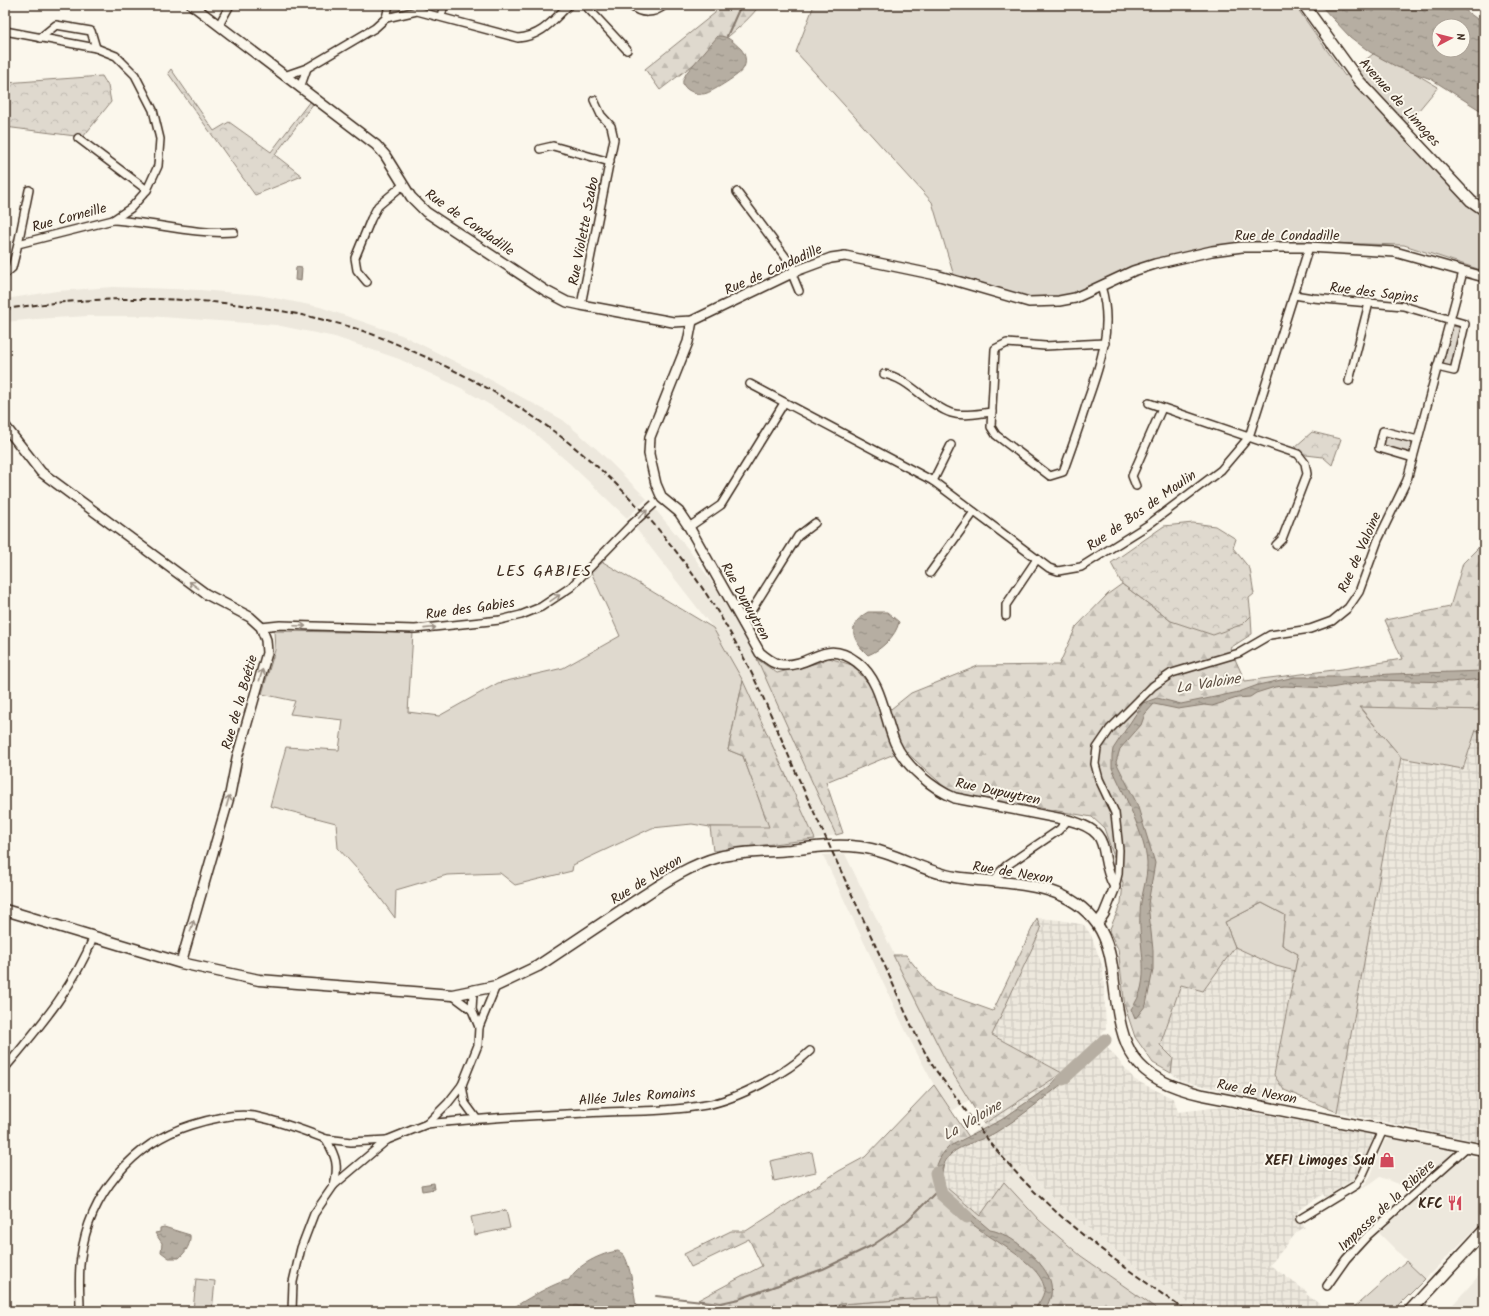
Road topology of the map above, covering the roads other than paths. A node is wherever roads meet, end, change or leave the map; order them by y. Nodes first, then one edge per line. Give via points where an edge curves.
1 (192, 5) edge
2 (230, 5) edge
3 (389, 5) edge
4 (444, 5) edge
5 (569, 5) edge
6 (585, 5) edge
7 (630, 5) edge
8 (665, 5) edge
9 (1304, 5) edge
10 (441, 16) junction
11 (386, 18) junction
12 (219, 25) junction
13 (5, 31) edge
14 (40, 38) junction
15 (96, 48) junction
16 (627, 50) dead end
17 (307, 68) junction
18 (284, 76) junction
19 (300, 88) junction
20 (594, 100) dead end
21 (78, 138) dead end
22 (540, 149) dead end
23 (610, 162) junction
24 (403, 185) junction
25 (29, 190) dead end
26 (147, 190) junction
27 (737, 192) dead end
28 (1484, 210) edge
29 (113, 220) junction
30 (234, 232) dead end
31 (18, 244) junction
32 (1309, 247) junction
33 (1463, 272) junction
34 (794, 273) junction
35 (5, 274) edge
36 (1484, 277) edge
37 (367, 282) dead end
38 (1101, 286) junction
39 (799, 291) dead end
40 (1294, 295) junction
41 (1369, 303) junction
42 (581, 305) junction
43 (1450, 319) junction
44 (692, 321) junction
45 (1105, 343) junction
46 (1438, 367) junction
47 (884, 374) dead end
48 (1349, 381) dead end
49 (750, 384) dead end
50 (784, 403) junction
51 (1149, 403) dead end
52 (1162, 408) junction
53 (992, 412) junction
54 (5, 426) edge
55 (1249, 437) junction
56 (1418, 440) junction
57 (951, 445) dead end
58 (1413, 458) junction
59 (933, 481) junction
60 (1136, 486) dead end
61 (662, 498) junction
62 (974, 512) junction
63 (815, 523) dead end
64 (689, 527) junction
65 (1276, 545) dead end
66 (1038, 559) junction
67 (930, 573) dead end
68 (1006, 616) dead end
69 (743, 624) junction
70 (261, 627) junction
71 (1068, 820) junction
72 (995, 882) junction
73 (1115, 886) junction
74 (5, 910) edge
75 (1097, 924) junction
76 (94, 936) junction
77 (181, 963) junction
78 (496, 986) junction
79 (473, 992) junction
80 (452, 995) junction
81 (472, 1010) junction
82 (480, 1027) junction
83 (810, 1051) dead end
84 (5, 1068) edge
85 (462, 1085) junction
86 (476, 1118) junction
87 (427, 1124) junction
88 (1383, 1130) junction
89 (326, 1139) junction
90 (387, 1140) junction
91 (1467, 1147) junction
92 (1484, 1150) edge
93 (334, 1185) junction
94 (1300, 1219) dead end
95 (1484, 1231) edge
96 (1484, 1242) edge
97 (1327, 1286) dead end
98 (80, 1311) edge
99 (292, 1311) edge
100 (1410, 1311) edge
101 (1420, 1311) edge

1 - 12 street, Rue de Condadille
2 - 12 street
3 - 11 street
4 - 10 street
5 - 10 street via 540,32 530,37 518,38
6 - 16 street
7 - 8 street via 645,12 654,11
9 - 28 main road, Avenue de Limoges via 1359,81 1471,200
10 - 11 street via 417,10
11 - 17 street via 375,28
12 - 18 street, Rue de Condadille
13 - 14 street, Rue Corneille
14 - 15 street, Rue Corneille
14 - 15 street via 56,25 91,31
15 - 26 street, Rue Corneille via 116,56 135,76 153,110 160,139 158,166
17 - 18 street
17 - 19 street
18 - 19 street, Rue de Condadille
19 - 24 street, Rue de Condadille via 376,145
20 - 23 street, Rue Violette Szabo via 600,115 611,126 614,140
21 - 26 street
22 - 23 street, Rue Violette Szabo via 553,146
23 - 42 street, Rue Violette Szabo
24 - 37 street via 378,206 355,258 357,270
24 - 42 street, Rue de Condadille via 426,212 546,291 567,302
25 - 31 street
26 - 29 street, Rue Corneille via 131,208
27 - 34 street
29 - 30 street via 213,234
29 - 31 street, Rue Corneille
31 - 35 street, Rue Corneille via 12,268
32 - 33 street, Rue de Condadille via 1395,252
32 - 38 street, Rue de Condadille via 1253,247 1212,251 1133,271
32 - 40 street, Rue de Bos de Moulin
33 - 36 street, Rue de Condadille
33 - 43 street, Rue de Valoine
34 - 38 street, Rue de Condadille via 831,258 846,256 930,274 1029,302 1075,298
34 - 39 street
34 - 44 street, Rue de Condadille
38 - 45 street via 1106,301
40 - 41 street, Rue des Sapins
40 - 55 street, Rue de Bos de Moulin
41 - 43 street, Rue des Sapins via 1403,306
41 - 48 street
42 - 44 street, Rue de Condadille via 673,322
43 - 46 street, Rue de Valoine
43 - 46 street via 1466,324 1454,371
44 - 61 street via 688,342 650,437 652,471
45 - 53 street via 1045,346 1007,343 995,349
45 - 53 street via 1102,362 1063,472 1050,476 996,435 991,428
46 - 56 street, Rue de Valoine
47 - 53 street via 892,375 952,413
49 - 50 street, Rue de Bos de Moulin
50 - 59 street, Rue de Bos de Moulin
50 - 64 street via 721,505
51 - 52 street
52 - 55 street
52 - 60 street via 1132,476
70 -> 54 street via 250,617 206,594 41,472
55 - 65 street via 1298,454 1306,463 1307,474 1282,539
55 - 66 street, Rue de Bos de Moulin via 1221,470 1148,525 1081,567 1058,571 1049,568
56 - 58 street, Rue de Valoine
56 - 58 street via 1383,431 1379,448
57 - 59 street
58 - 73 street, Rue de Valoine via 1408,480 1378,540 1359,592 1348,608 1332,621 1310,630 1270,635 1239,653 1172,673 1152,686 1101,741 1097,748 1095,764 1115,813 1119,850
59 - 62 street, Rue de Bos de Moulin
61 - 64 street, Rue Dupuytren via 679,512
70 -> 61 street, Rue des Gabies, bridge via 280,625 415,629 500,620 521,615 541,607 571,587 631,525
62 - 66 street, Rue de Bos de Moulin
62 - 67 street
63 - 69 street via 798,536
64 - 69 street, Rue Dupuytren
66 - 68 street via 1006,605
69 - 71 street, Rue Dupuytren via 760,653 772,662 783,665 798,663 832,652 845,654 859,663 879,692 896,744 923,778 942,792 955,798
77 -> 70 street, Rue de la Boétie via 230,794 237,758 267,653
71 - 72 street via 1059,830 1006,866
71 - 73 street, Rue Dupuytren via 1085,824 1100,838 1110,877
72 - 75 main road, Rue de Nexon via 1037,887 1065,897 1082,908
72 - 78 main road, Rue de Nexon via 953,877 863,847 816,847 721,856 675,875 538,966
73 - 75 street, Rue de Valoine via 1104,914
74 - 76 main road, Rue de Nexon
75 - 88 main road, Rue de Nexon via 1111,955 1122,1037 1132,1056 1146,1072 1181,1090
76 - 77 main road, Rue de Nexon
76 - 84 street via 78,973 58,1004
77 - 80 main road, Rue de Nexon via 259,980
78 - 79 main road, Rue de Nexon
78 - 82 street
79 - 80 main road, Rue de Nexon
79 - 81 street
80 - 81 street
81 - 82 street
82 - 85 street via 478,1045
83 - 86 street, Allée Jules Romains via 796,1065 737,1095 707,1105 663,1110
85 - 86 street via 464,1103
85 - 87 street
86 - 87 street, Allée Jules Romains
87 - 90 street
88 - 91 main road, Rue de Nexon
88 - 94 street via 1356,1185
89 - 90 street via 351,1142
89 - 93 street via 335,1155 337,1172
89 - 98 street via 302,1129 252,1116 203,1121 176,1129 146,1146 105,1189 86,1231 81,1257
90 - 93 street
91 - 92 main road, Rue de Nexon
91 - 97 street, Impasse de la Ribière via 1368,1236 1346,1259
93 - 99 street via 314,1214 301,1248 293,1282
95 - 100 main road
96 - 101 main road

